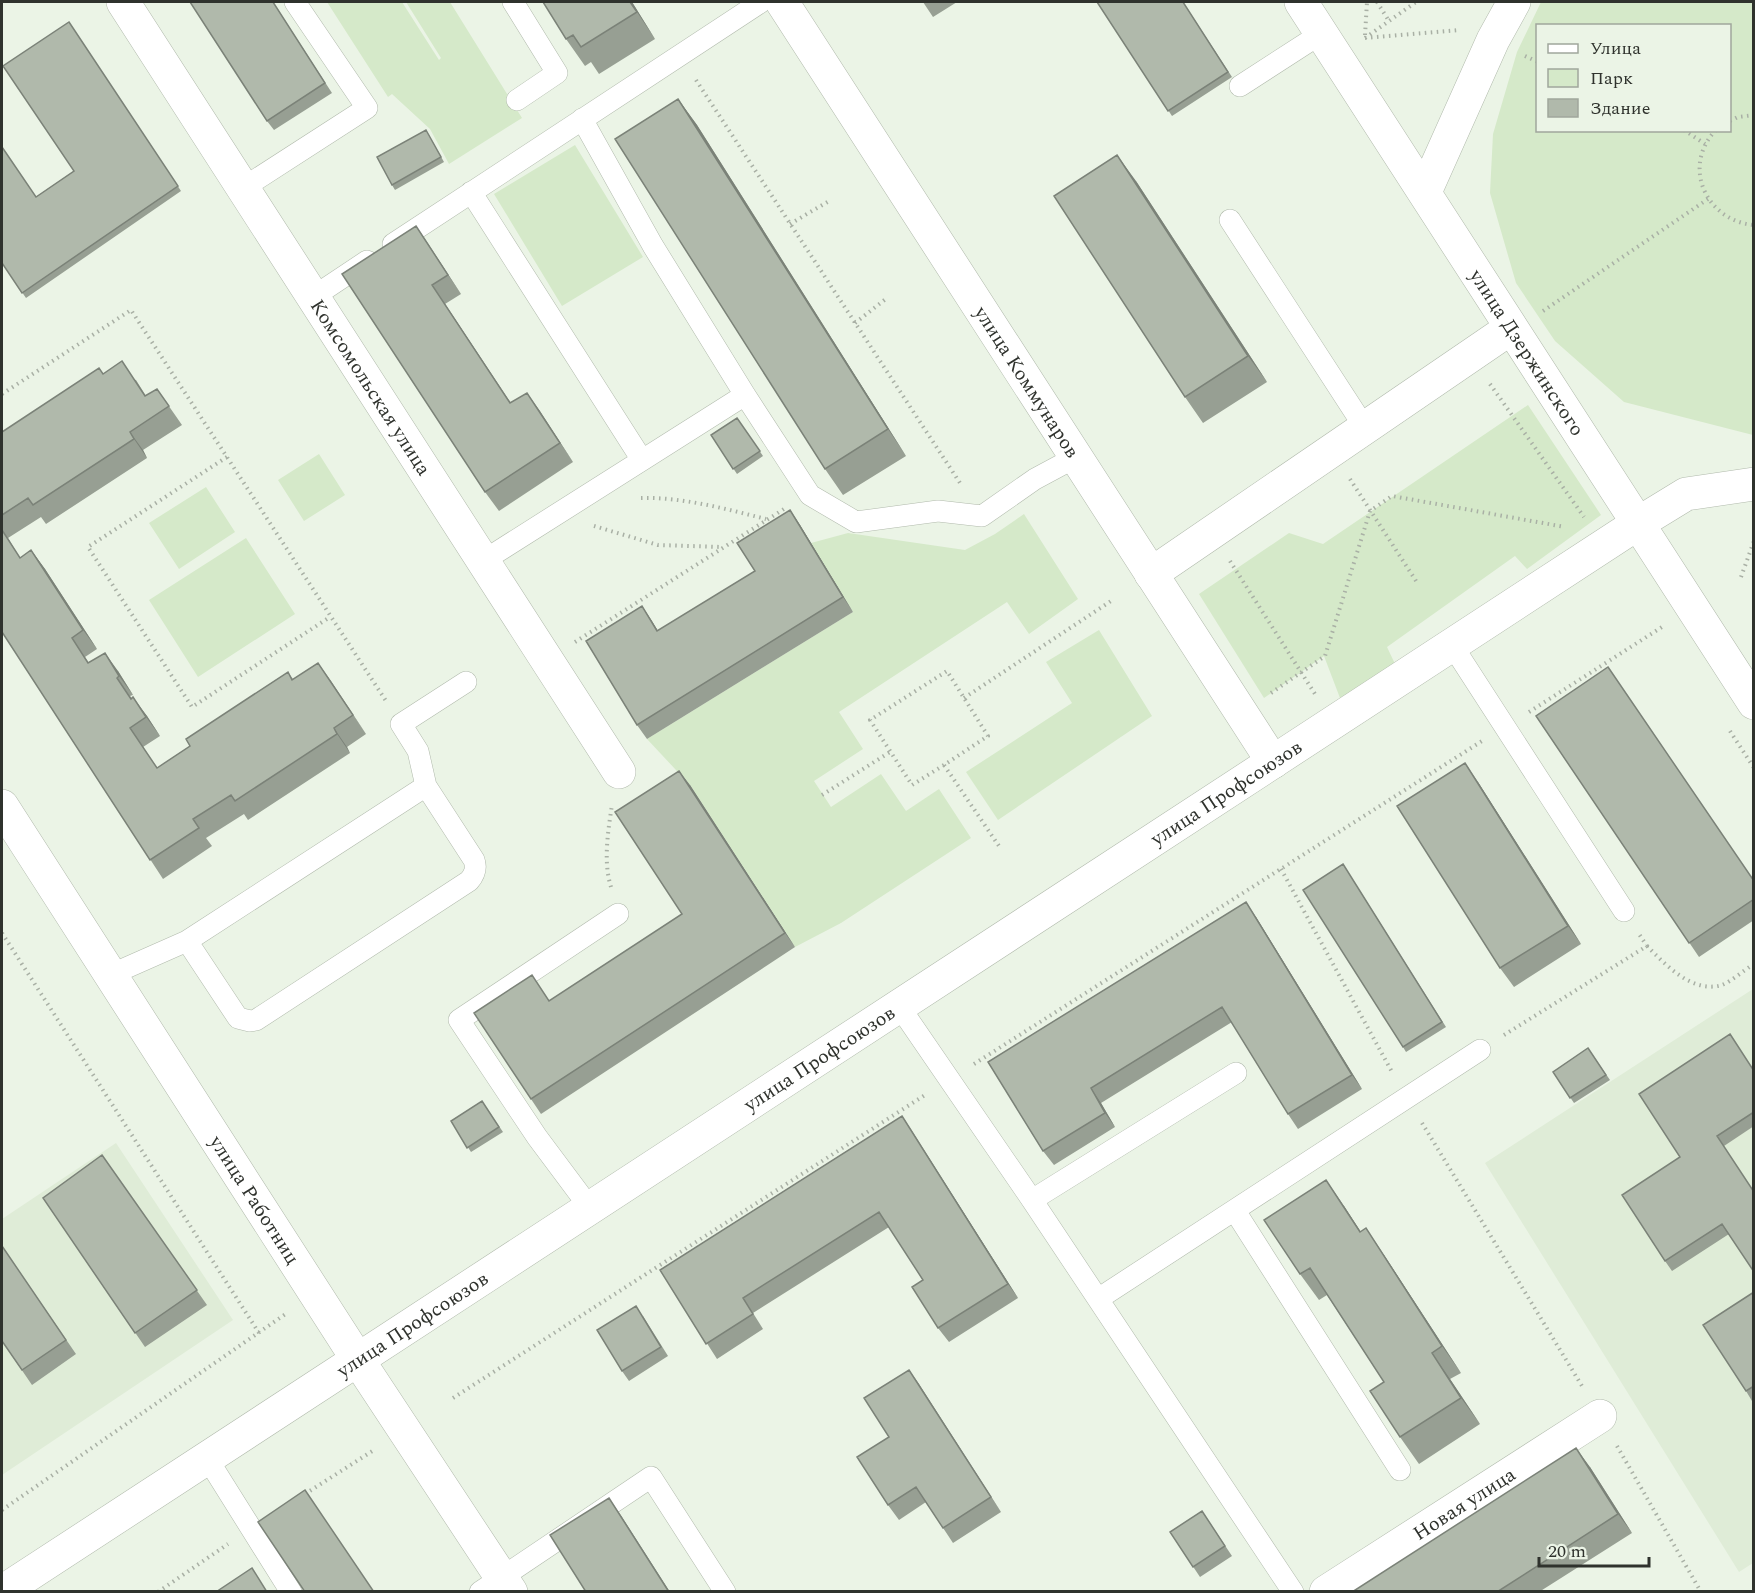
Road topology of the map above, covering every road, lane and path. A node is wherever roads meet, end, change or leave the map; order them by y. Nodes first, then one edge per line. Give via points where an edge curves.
1 (123, 2) edge
2 (295, 2) edge
3 (513, 2) edge
4 (761, 2) edge
5 (782, 2) edge
6 (1301, 2) edge
7 (1367, 2) edge
8 (1377, 2) edge
9 (1416, 2) edge
10 (1514, 2) edge
11 (1389, 21) junction
12 (1460, 30) dead end
13 (1322, 33) junction
14 (1365, 38) junction
15 (679, 55) junction
16 (1240, 86) dead end
17 (517, 100) dead end
18 (1754, 115) edge
19 (582, 119) junction
20 (1731, 120) edge
21 (1687, 132) edge
22 (1714, 132) edge
23 (1705, 144) junction
24 (243, 188) junction
25 (471, 192) junction
26 (1425, 192) junction
27 (1708, 199) junction
28 (829, 201) dead end
29 (1230, 220) dead end
30 (790, 224) junction
31 (1754, 225) edge
32 (313, 297) junction
33 (887, 298) dead end
34 (1524, 321) junction
35 (855, 323) junction
36 (1470, 356) junction
37 (2, 394) edge
38 (745, 395) junction
39 (1365, 428) junction
40 (1332, 451) junction
41 (227, 457) junction
42 (1076, 457) junction
43 (642, 460) junction
44 (1754, 484) edge
45 (810, 495) junction
46 (638, 498) dead end
47 (1370, 511) junction
48 (560, 512) junction
49 (982, 516) junction
50 (767, 519) junction
51 (1588, 524) dead end
52 (1637, 524) junction
53 (1572, 529) dead end
54 (1212, 532) junction
55 (1754, 541) edge
56 (724, 547) junction
57 (483, 561) junction
58 (1151, 574) junction
59 (1741, 576) dead end
60 (1418, 584) dead end
61 (1114, 599) dead end
62 (330, 617) junction
63 (1662, 627) dead end
64 (1452, 645) junction
65 (546, 660) junction
66 (1301, 672) junction
67 (466, 682) dead end
68 (964, 698) junction
69 (1318, 699) dead end
70 (1754, 703) edge
71 (1241, 713) junction
72 (401, 724) junction
73 (1505, 726) junction
74 (890, 752) junction
75 (1273, 762) junction
76 (944, 765) junction
77 (619, 772) joint
78 (426, 786) junction
79 (822, 795) dead end
80 (2, 806) edge
81 (1001, 849) dead end
82 (1281, 868) junction
83 (1624, 911) joint
84 (618, 914) joint
85 (2, 933) edge
86 (187, 941) junction
87 (1647, 946) junction
88 (1754, 964) edge
89 (110, 975) junction
90 (899, 1006) junction
91 (1480, 1050) joint
92 (1236, 1073) dead end
93 (949, 1079) junction
94 (1406, 1098) junction
95 (1032, 1200) junction
96 (590, 1208) junction
97 (1235, 1211) junction
98 (1098, 1299) junction
99 (292, 1310) dead end
100 (259, 1333) junction
101 (358, 1360) junction
102 (453, 1398) dead end
103 (1600, 1416) junction
104 (207, 1458) junction
105 (1400, 1470) edge
106 (2, 1510) edge
107 (497, 1586) edge
108 (2, 1592) edge
109 (291, 1592) edge
110 (724, 1592) edge
111 (1293, 1592) edge
112 (1326, 1592) edge
113 (1701, 1592) edge

1 - 24 street, Комсомольская улица
2 - 24 lane via 367,108
3 - 17 lane via 557,73
4 - 15 lane
5 - 42 street, улица Коммунаров
6 - 13 street, улица Дзержинского
7 - 14 path
8 - 11 path
9 - 11 path
10 - 26 street
11 - 14 path
12 - 14 path
13 - 16 lane
13 - 26 street, улица Дзержинского
15 - 19 lane
15 - 30 path
18 - 20 path
19 - 25 lane
19 - 38 lane via 653,246
21 - 23 path
22 - 23 path
23 - 27 path via 1700,172
24 - 32 street, Комсомольская улица
25 - 32 lane
25 - 43 lane
26 - 34 street, улица Дзержинского
27 - 31 path via 1730,219
27 - 34 path
28 - 30 path
29 - 39 lane
30 - 35 path
32 - 57 street, Комсомольская улица
33 - 35 path
34 - 36 street
34 - 52 street, улица Дзержинского
35 - 49 path
36 - 39 street
36 - 51 path
37 - 41 path via 131,310
38 - 43 lane
38 - 45 lane
39 - 40 street
40 - 47 path
40 - 54 street
41 - 62 path
41 - 62 path via 88,548 192,707
42 - 49 lane via 1035,479
42 - 58 street, улица Коммунаров
43 - 48 lane
44 - 52 street, улица Профсоюзов via 1686,494
45 - 49 lane via 856,522 938,511
45 - 50 path
46 - 50 path via 720,507
47 - 53 path via 1392,496
47 - 60 path
47 - 66 path via 1325,656
48 - 56 path via 658,546
48 - 57 lane
50 - 56 path
52 - 64 street, улица Профсоюзов
52 - 70 street, улица Дзержинского
54 - 58 street
54 - 66 path
55 - 59 path
56 - 65 path
57 - 65 street, Комсомольская улица
58 - 71 street, улица Коммунаров
61 - 68 path
62 - 72 path
63 - 73 path
64 - 73 lane
64 - 75 street, улица Профсоюзов
65 - 77 street, Комсомольская улица
66 - 69 path
66 - 71 path
67 - 72 lane
68 - 74 path via 947,671 870,720
68 - 76 path via 988,736
71 - 75 street, улица Коммунаров
72 - 78 lane via 418,751
73 - 82 path
73 - 83 lane
74 - 76 path via 912,785
74 - 79 path
75 - 90 street, улица Профсоюзов
76 - 81 path
77 - 84 path via 608,828 608,878
78 - 86 lane
78 - 86 lane via 474,860 475,871 469,881 256,1020 244,1020 234,1013
80 - 89 street, улица Работниц
82 - 93 path
82 - 94 path
83 - 87 path
84 - 96 lane via 459,1020
85 - 100 path
86 - 89 lane
87 - 88 path via 1674,972 1699,985 1722,985
87 - 91 path
89 - 101 street, улица Работниц
90 - 93 lane
90 - 96 street, улица Профсоюзов
91 - 94 lane
92 - 95 lane
93 - 95 lane
93 - 102 path
94 - 97 lane
94 - 103 path
95 - 98 lane
96 - 101 street, улица Профсоюзов
97 - 98 lane
97 - 105 lane
98 - 111 lane
99 - 100 path
100 - 106 path
101 - 104 street, улица Профсоюзов
101 - 107 street, улица Работниц
103 - 112 street, Новая улица
103 - 113 path
104 - 108 street, улица Профсоюзов
104 - 109 lane
107 - 110 lane via 651,1477

